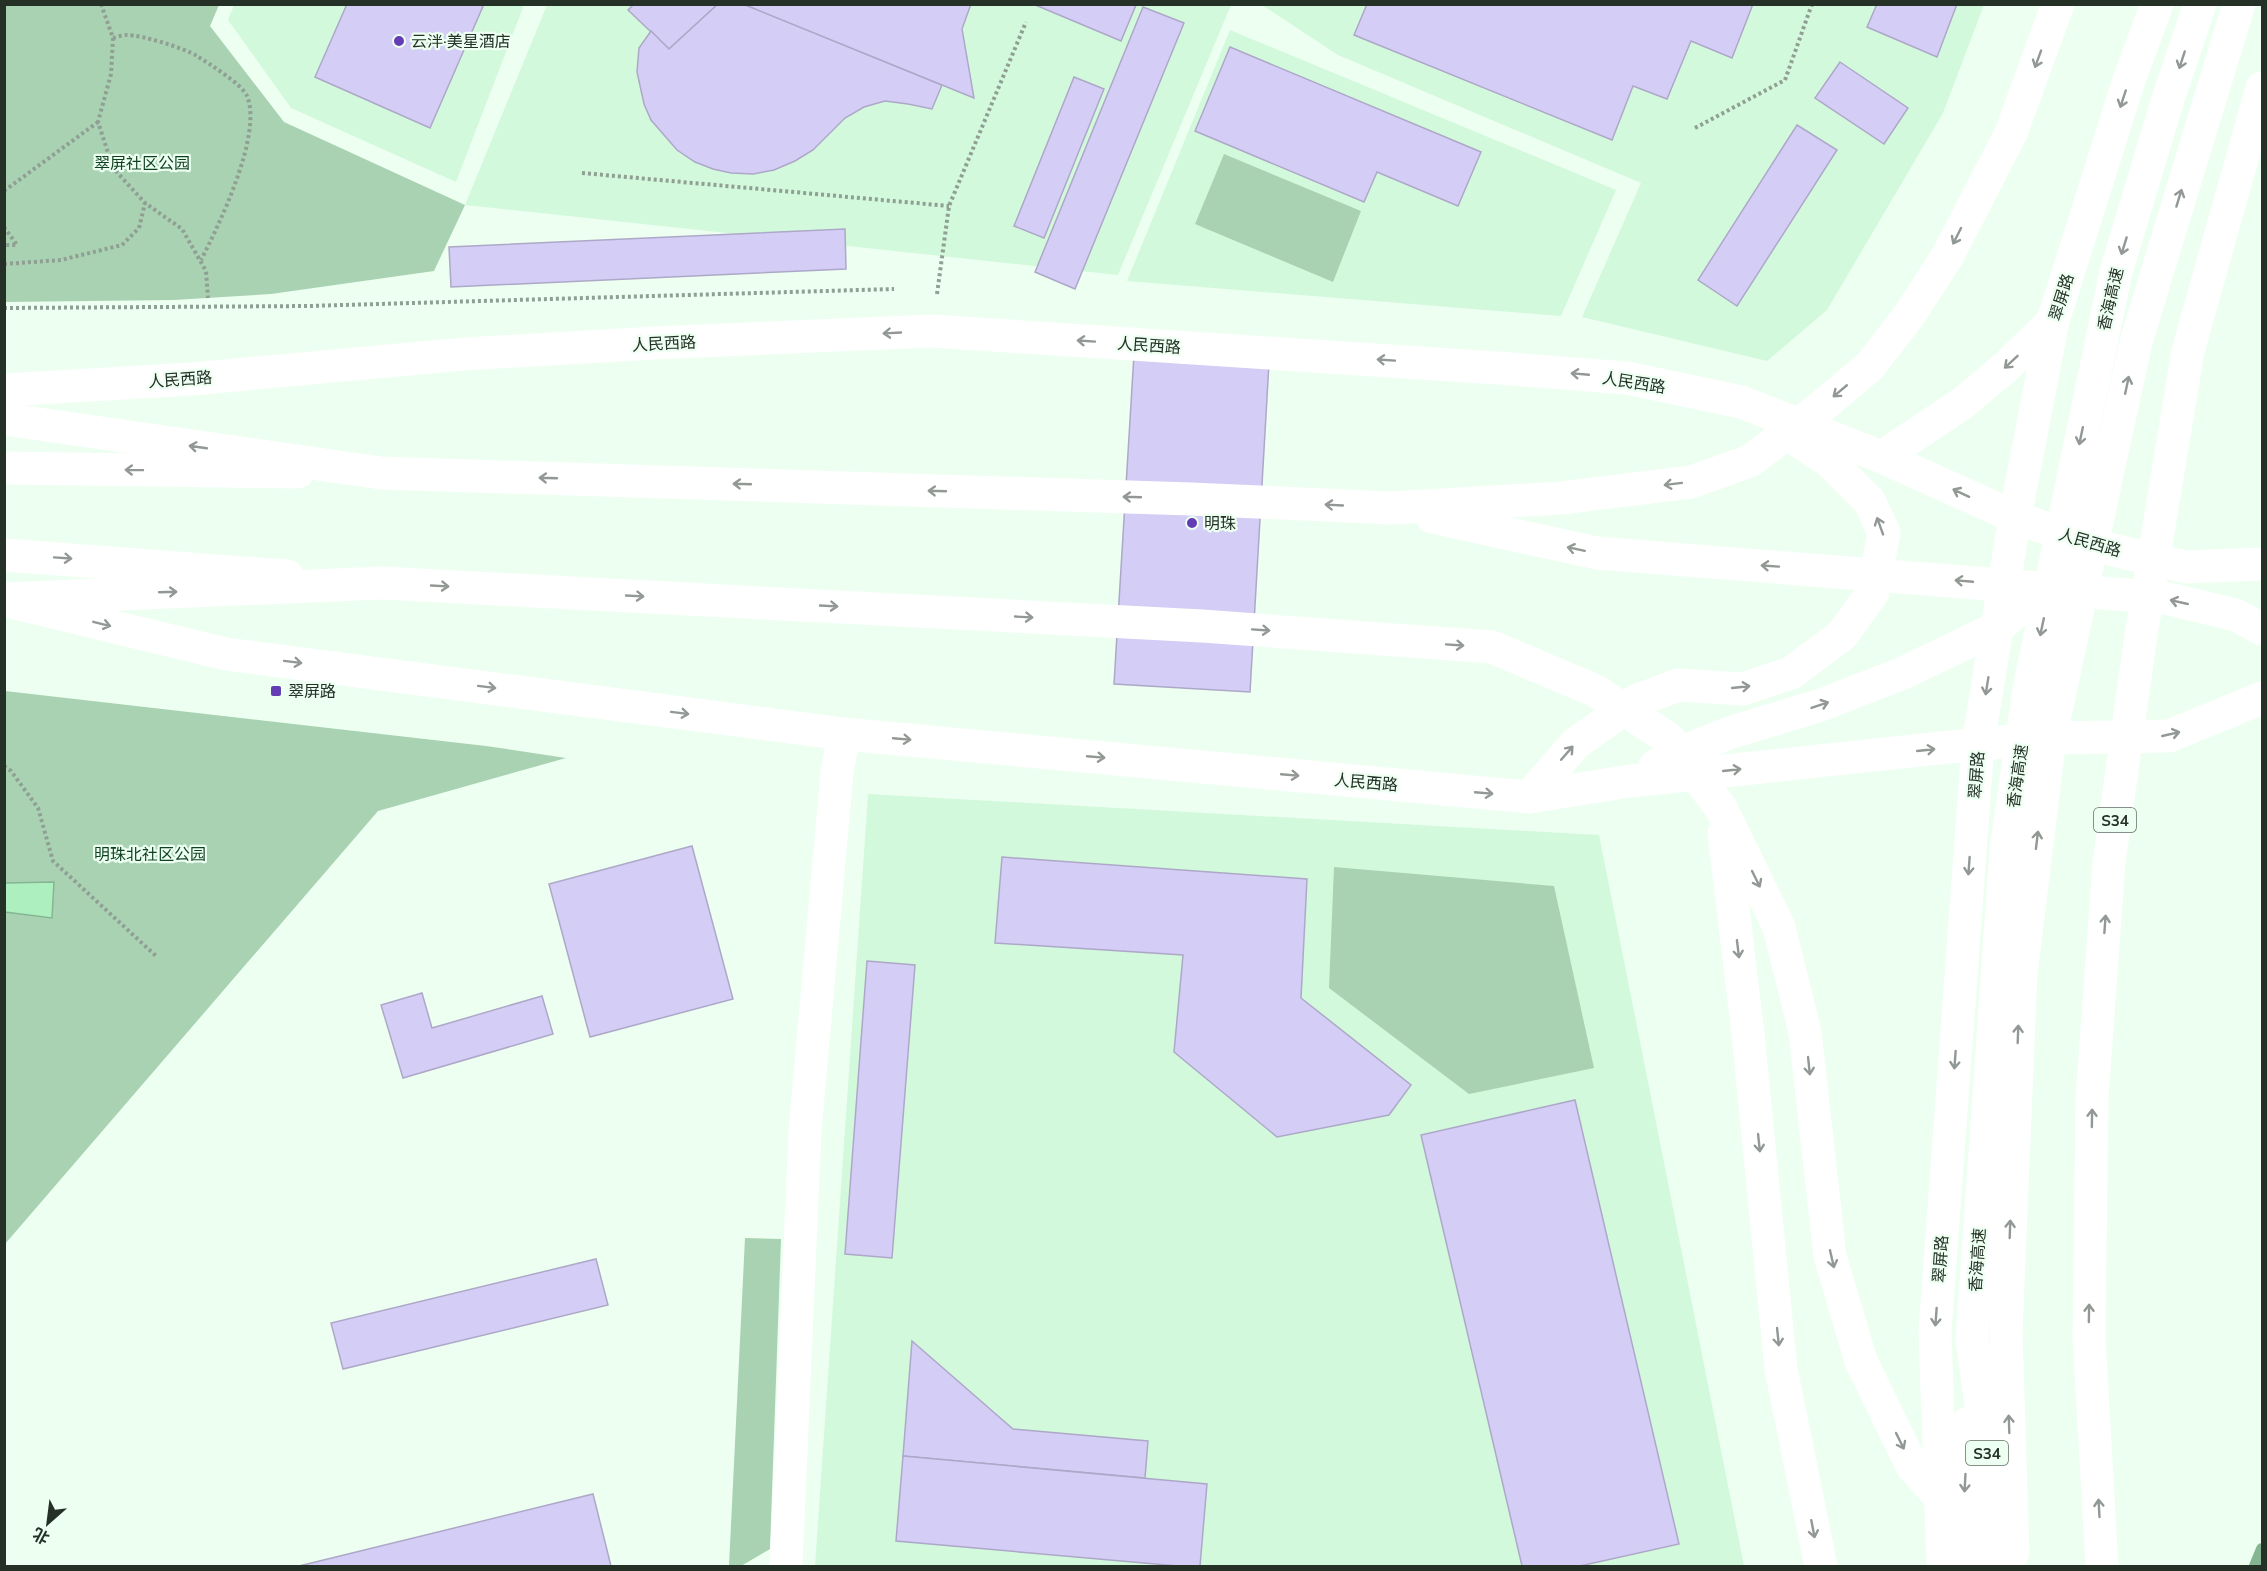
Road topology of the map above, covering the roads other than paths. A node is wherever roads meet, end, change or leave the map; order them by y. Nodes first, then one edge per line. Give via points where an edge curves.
1 (2058, 4) edge
2 (2157, 4) edge
3 (2200, 4) edge
4 (2239, 4) edge
5 (2262, 88) edge
6 (2053, 321) junction
7 (4, 390) edge
8 (1741, 402) junction
9 (4, 419) edge
10 (1881, 457) junction
11 (4, 468) edge
12 (381, 472) junction
13 (1392, 508) junction
14 (2014, 517) junction
15 (2092, 545) junction
16 (4, 555) edge
17 (2262, 564) edge
18 (381, 583) junction
19 (4, 600) edge
20 (1997, 628) junction
21 (2262, 629) edge
22 (2262, 698) edge
23 (844, 734) junction
24 (2050, 738) junction
25 (1978, 744) junction
26 (1630, 781) junction
27 (1529, 797) junction
28 (1721, 808) junction
29 (1972, 1340) junction
30 (786, 1566) edge
31 (1821, 1566) edge
32 (1943, 1566) edge
33 (1963, 1566) edge
34 (2003, 1566) edge
35 (2014, 1566) edge
36 (2102, 1566) edge

1 -> 13 main road via 2011,133 1948,255 1910,314 1870,366 1750,461 1691,482 1562,498
2 -> 6 main road, 翠屏路
3 -> 29 main road, 香海高速 / S34 via 2116,272 2029,689 2006,849
15 -> 4 main road via 2136,342
36 -> 5 main road, S34 via 2089,1338 2092,1098 2109,863 2141,635 2188,351
6 -> 10 main road via 1963,403
6 - 14 main road, 翠屏路
8 -> 7 main road, 人民西路 via 1615,377 932,331 464,354 192,379
8 - 10 main road, 人民西路
27 -> 8 main road via 1576,743 1636,701 1678,685 1743,689 1791,673 1842,635 1874,592 1884,533 1870,502 1829,461
12 -> 9 main road
14 -> 10 main road, 人民西路
12 -> 11 main road
13 -> 12 main road
21 -> 13 main road via 2236,615 2165,598 1597,553
14 - 15 main road, 人民西路
14 - 20 main road, 翠屏路
15 - 17 main road, 人民西路 via 2186,567
15 - 20 main road
15 - 24 main road
16 -> 18 main road
19 -> 18 main road
18 -> 28 main road via 1202,626 1492,647 1596,691 1669,740
19 -> 23 main road, 人民西路 via 226,654
20 -> 25 main road, 翠屏路
26 -> 20 main road via 1668,758 1903,673
24 -> 22 main road, 人民西路 via 2169,736
23 -> 27 main road, 人民西路
23 - 30 main road via 837,772 805,1131
24 - 25 main road, 人民西路
35 -> 24 main road via 2006,1333 2020,986
26 -> 25 main road, 人民西路
25 -> 32 main road, 翠屏路 via 1935,1331
26 - 27 main road, 人民西路
28 -> 31 main road via 1781,1369
28 -> 34 main road via 1779,927 1806,1032 1830,1256 1861,1360 1912,1466
29 -> 33 main road
29 - 34 main road, 香海高速 / S34

